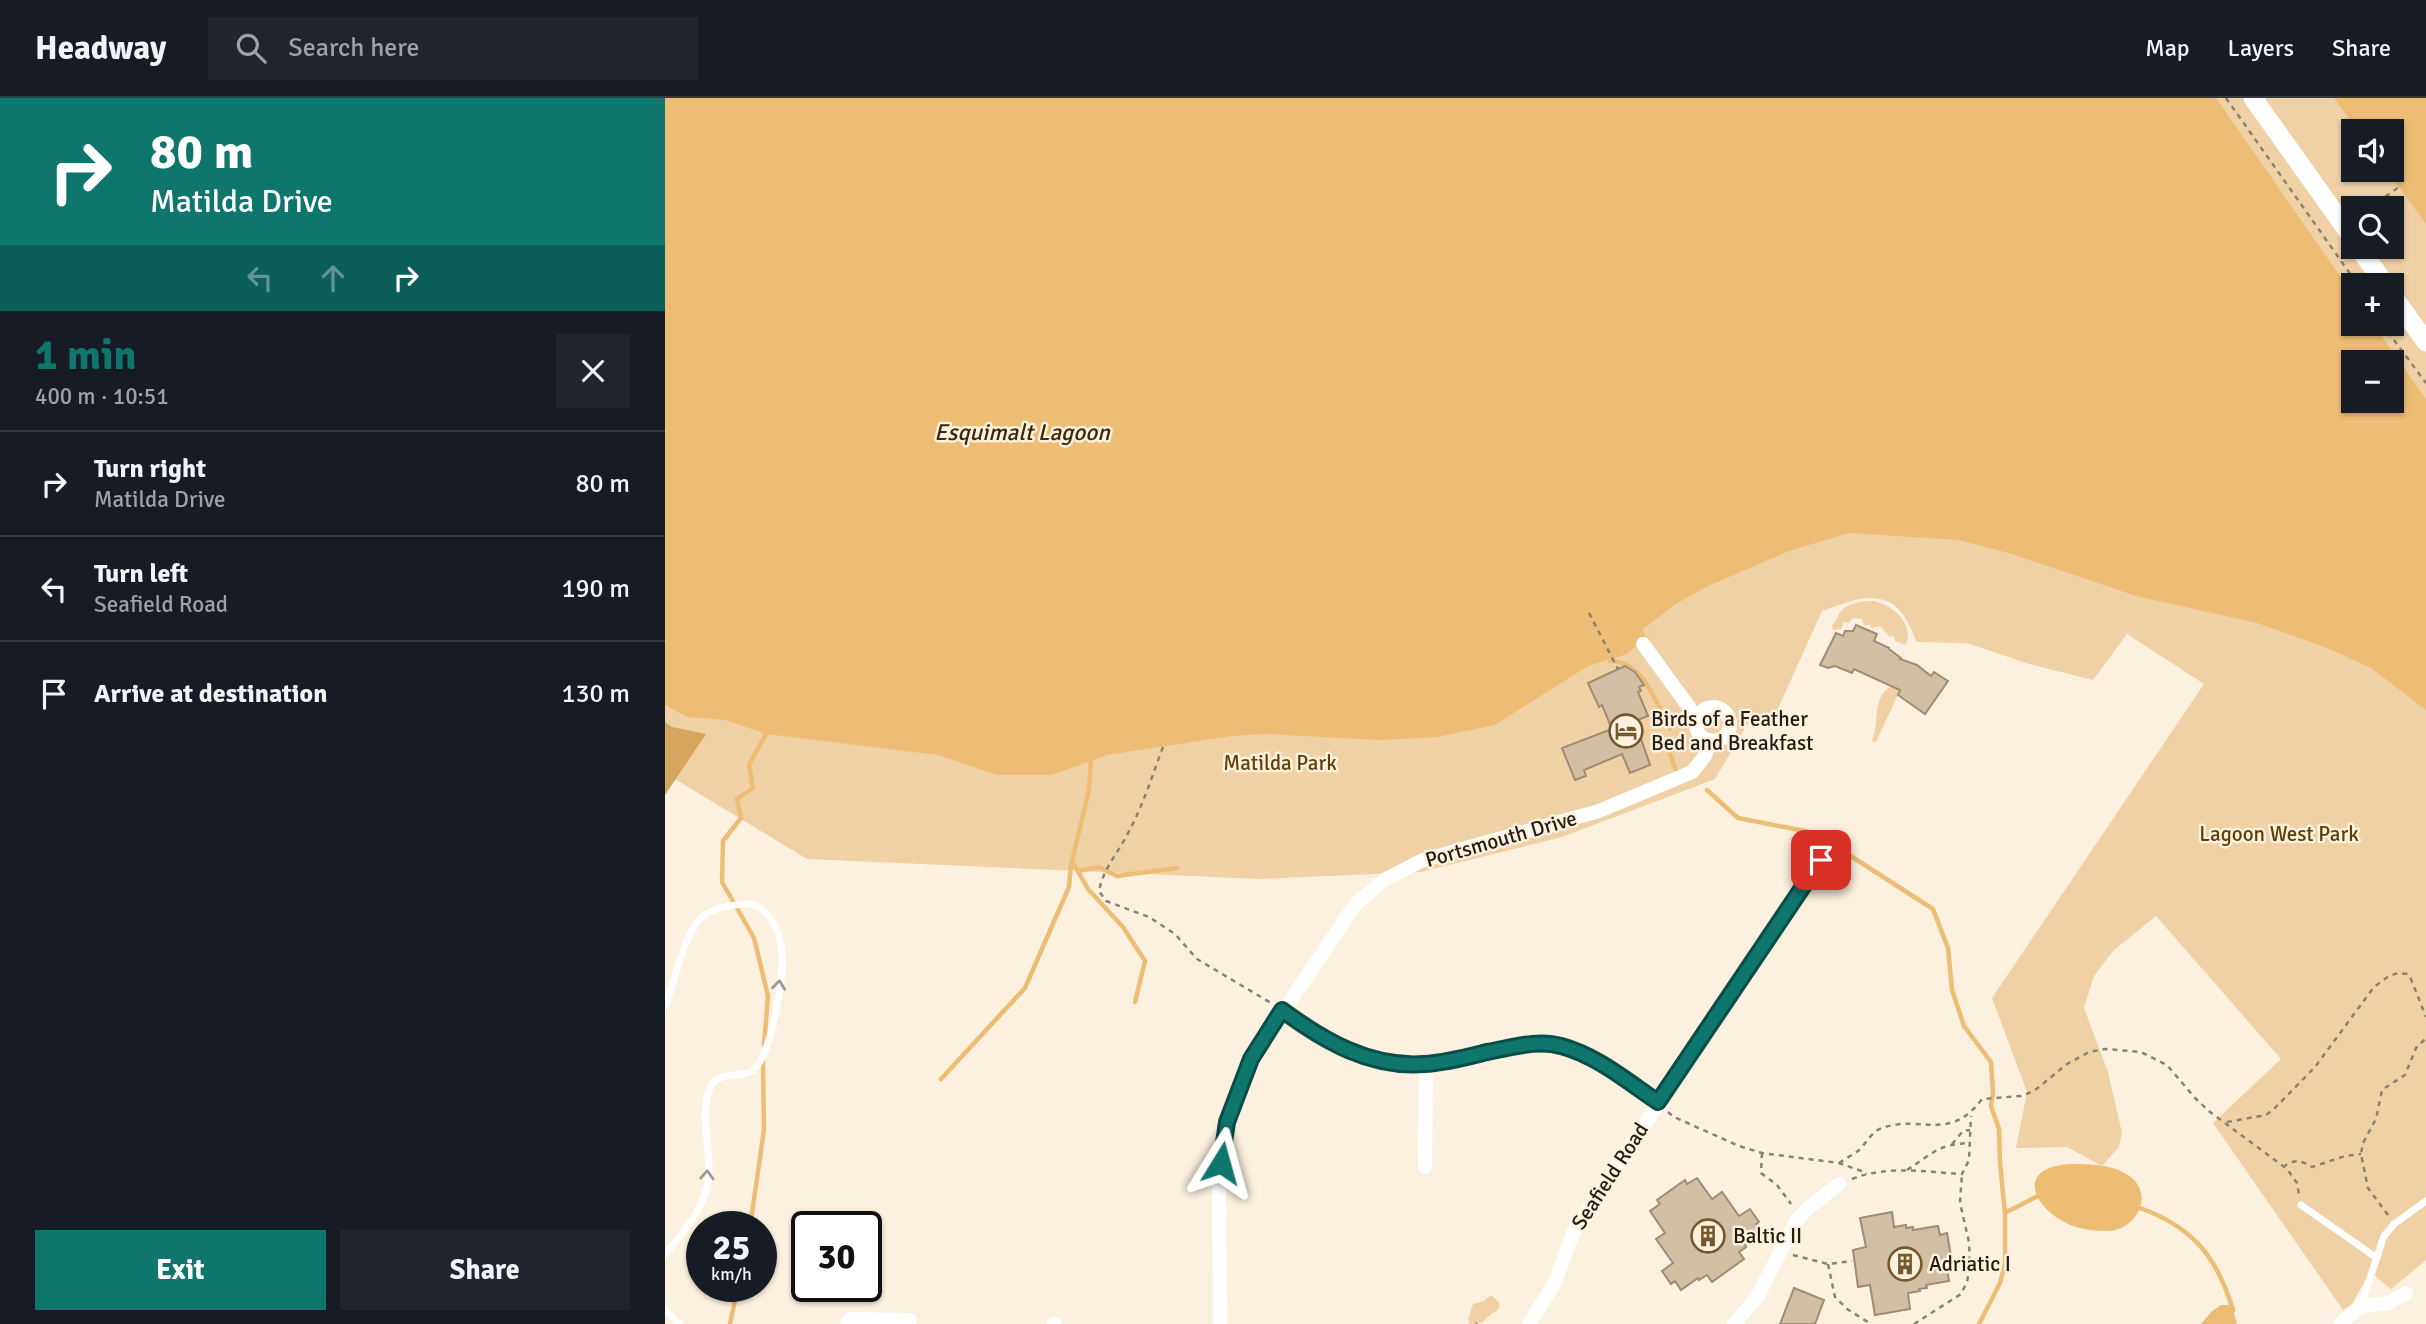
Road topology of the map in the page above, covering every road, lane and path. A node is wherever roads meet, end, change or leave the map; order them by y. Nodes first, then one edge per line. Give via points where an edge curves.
1 (2226, 98) edge
2 (2253, 98) edge
3 (2399, 187) dead end
4 (2386, 196) edge
5 (2341, 222) edge
6 (2350, 273) edge
7 (2404, 312) edge
8 (2391, 336) edge
9 (2426, 342) edge
10 (2426, 383) edge
11 (1588, 613) dead end
12 (1643, 644) dead end
13 (1618, 669) dead end
14 (1697, 718) junction
15 (1710, 740) junction
16 (1163, 747) dead end
17 (1821, 860) dead end
18 (665, 1006) edge
19 (1282, 1010) junction
20 (2426, 1017) edge
21 (2426, 1038) edge
22 (1426, 1064) junction
23 (1658, 1102) junction
24 (1971, 1114) junction
25 (2227, 1122) junction
26 (1970, 1130) junction
27 (1970, 1143) junction
28 (1952, 1144) junction
29 (1762, 1153) junction
30 (2361, 1154) junction
31 (1839, 1163) junction
32 (1425, 1167) dead end
33 (2283, 1167) junction
34 (1906, 1170) junction
35 (1867, 1173) junction
36 (1962, 1174) junction
37 (1839, 1184) joint
38 (2426, 1201) edge
39 (2301, 1205) joint
40 (1797, 1220) junction
41 (2394, 1224) junction
42 (1790, 1254) dead end
43 (665, 1255) edge
44 (2377, 1258) junction
45 (1852, 1261) dead end
46 (1828, 1264) junction
47 (2406, 1293) dead end
48 (2361, 1306) junction
49 (665, 1310) edge
50 (910, 1320) dead end
51 (680, 1324) edge
52 (847, 1324) edge
53 (1220, 1324) edge
54 (1529, 1324) edge
55 (1734, 1324) edge
56 (1871, 1324) edge
57 (1915, 1324) edge
58 (2340, 1324) edge

1 - 6 path
2 - 5 street
3 - 4 path
7 - 9 street
8 - 10 path
11 - 13 path
12 - 14 street
14 - 15 street via 1698,732
14 - 15 street via 1710,707 1726,713 1730,721 1726,734
15 - 19 street, Portsmouth Drive via 1692,772 1662,786 1599,811 1423,860 1384,880 1355,905
16 - 19 path via 1142,806 1098,891 1106,901 1149,917 1175,934 1198,959
17 - 23 street, Seafield Road
43 -> 18 lane via 703,1203 708,1181 706,1108 710,1088 716,1079 753,1070 768,1046 782,956 776,927 762,910 750,904 721,907 701,918 687,941
19 - 22 street via 1312,1033 1351,1053 1399,1065
19 - 53 street, Portsmouth Drive via 1251,1059 1227,1122 1219,1183
20 - 25 path via 2407,974 2389,976 2374,987 2294,1091 2266,1115
21 - 30 path via 2416,1048 2405,1075 2382,1090
22 - 23 street via 1534,1043 1561,1046 1592,1059
22 - 32 street
23 - 29 path via 1674,1117
23 - 54 street, Seafield Road via 1574,1231 1554,1284
24 - 25 path via 1982,1099 2034,1091 2067,1064 2105,1048 2155,1057 2202,1105
24 - 26 path
24 - 31 path via 1937,1126 1905,1123 1878,1129
25 - 33 path
26 - 27 path
26 - 28 path via 1963,1131
27 - 28 path
27 - 36 path
28 - 34 path
29 - 31 path
29 - 40 path via 1761,1173 1777,1185
30 - 33 path via 2312,1167 2292,1161
30 - 41 path via 2368,1188
31 - 35 path
33 - 39 path via 2297,1183
34 - 35 path
34 - 36 path
35 - 37 path
36 - 57 path via 1960,1203 1969,1242 1967,1282 1961,1294
37 - 40 street
38 - 41 lane
39 - 44 lane
40 - 55 street via 1757,1297
41 - 44 lane via 2384,1236
42 - 46 path
44 - 48 lane
45 - 46 path
46 - 56 path via 1835,1297
47 - 48 street via 2389,1303
48 - 58 street
49 - 51 lane
50 - 52 street via 851,1319

